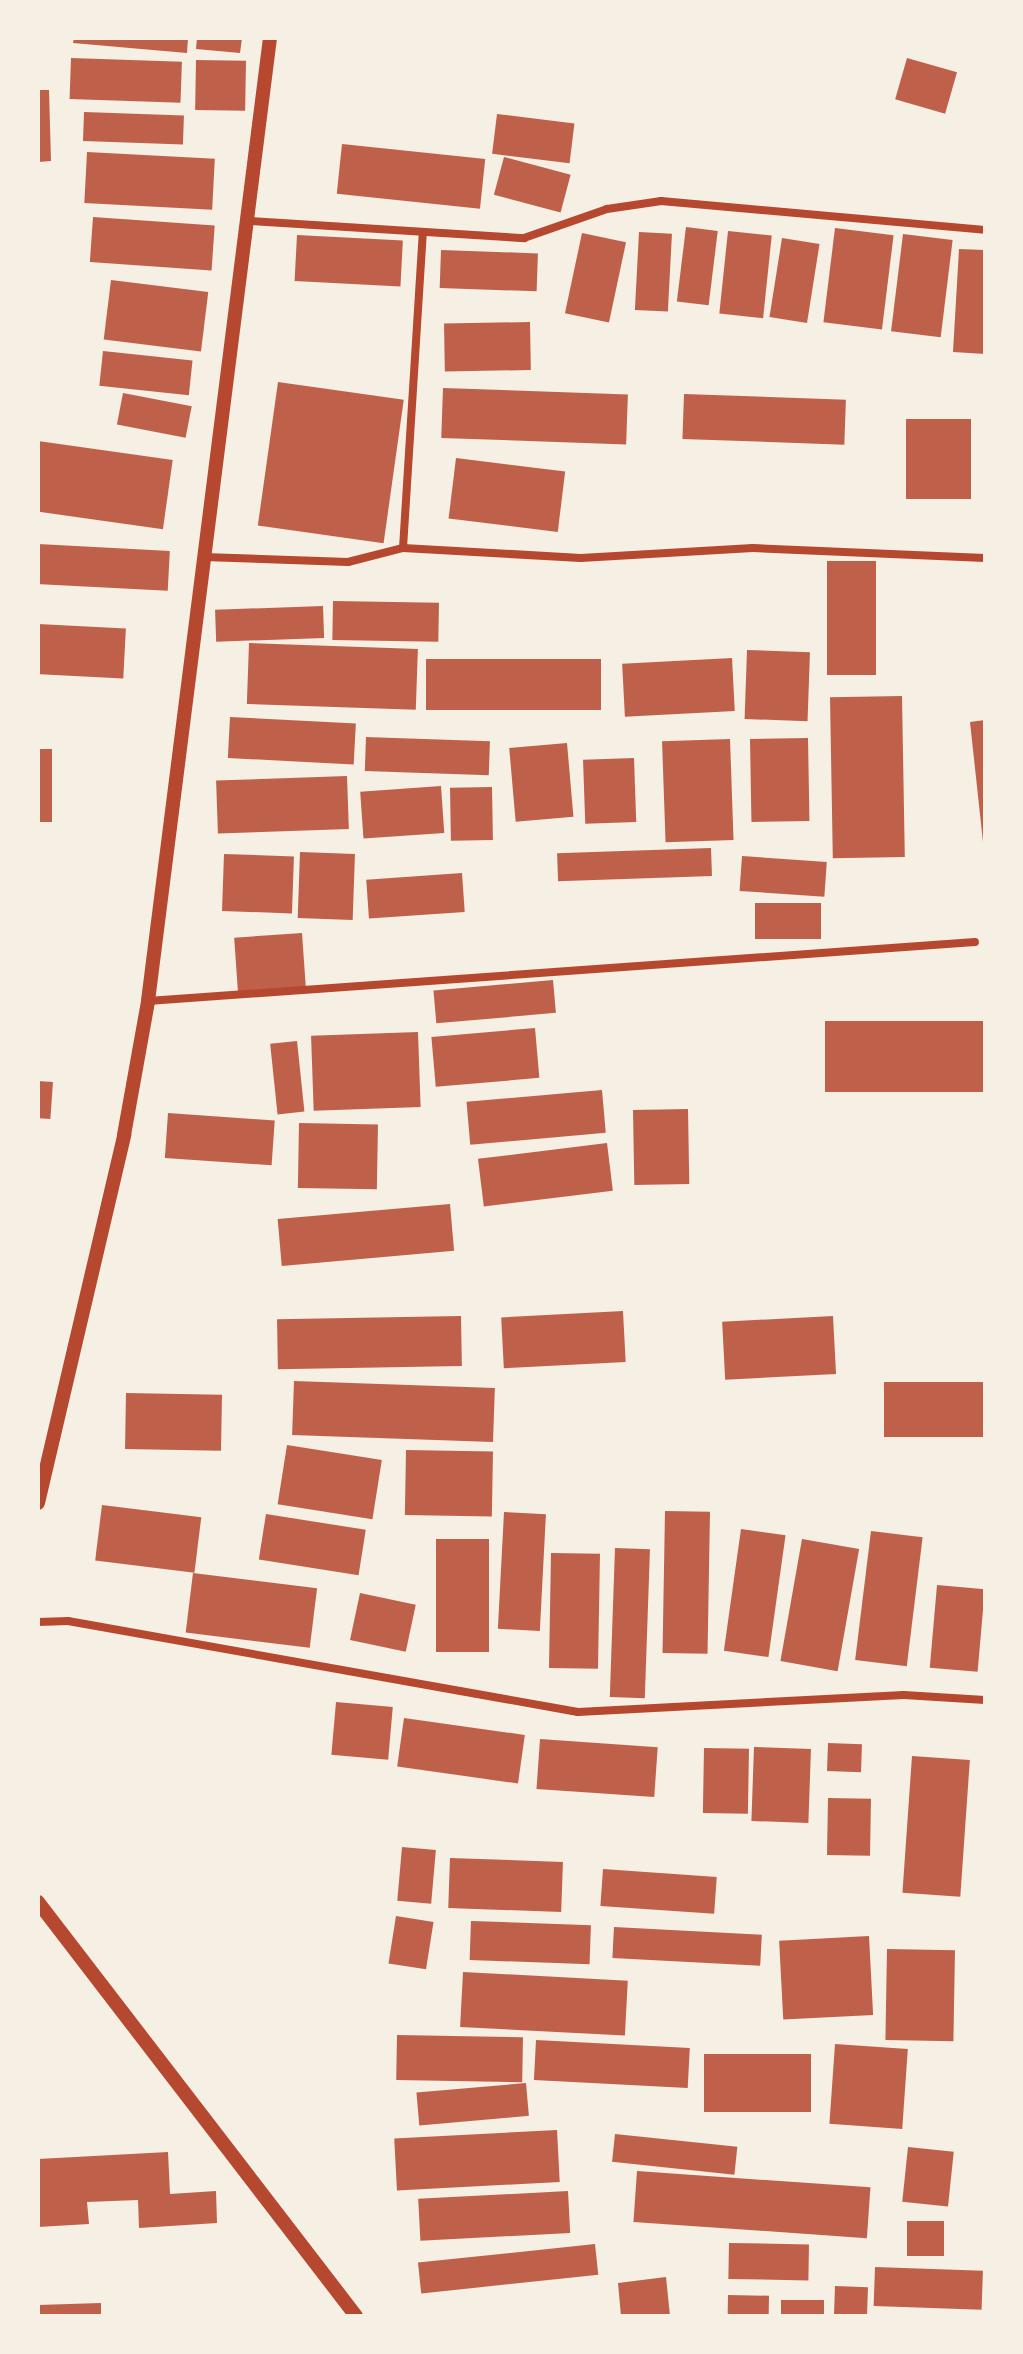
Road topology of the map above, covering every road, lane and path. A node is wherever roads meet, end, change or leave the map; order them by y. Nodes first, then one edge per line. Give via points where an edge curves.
1 (270, 38) edge
2 (251, 221) junction
3 (985, 230) edge
4 (423, 234) junction
5 (403, 548) junction
6 (204, 557) junction
7 (985, 558) edge
8 (975, 942) dead end
9 (148, 1001) junction
10 (38, 1503) edge
11 (38, 1622) edge
12 (985, 1700) edge
13 (38, 1902) edge
14 (356, 2316) edge

1 - 2 street
2 - 4 street
2 - 6 street
3 - 4 street via 661,201 607,209 524,238
4 - 5 street
5 - 6 street via 348,562
5 - 7 street via 581,558 753,548
6 - 9 street
8 - 9 street
9 - 10 street via 124,1135
11 - 12 street via 68,1621 578,1712 904,1695
13 - 14 street

